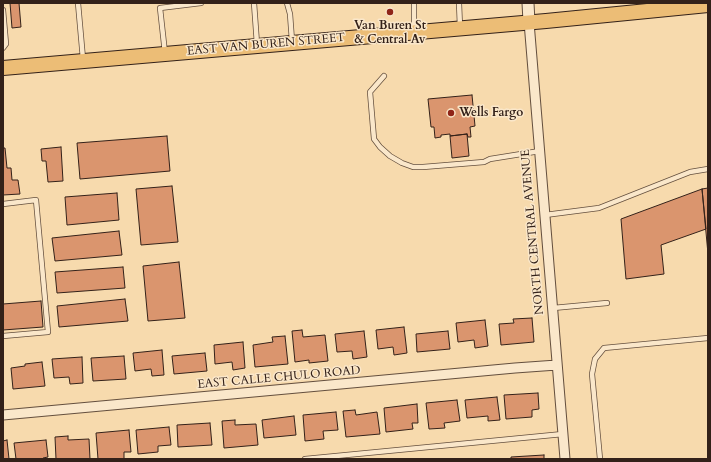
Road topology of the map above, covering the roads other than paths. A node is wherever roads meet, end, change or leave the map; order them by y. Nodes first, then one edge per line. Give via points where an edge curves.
1 (78, 3) edge
2 (201, 3) edge
3 (254, 3) edge
4 (287, 3) edge
5 (414, 3) edge
6 (459, 3) edge
7 (528, 3) edge
8 (161, 5) edge
9 (708, 5) edge
10 (3, 10) edge
11 (3, 15) edge
12 (529, 22) junction
13 (460, 28) junction
14 (414, 32) junction
15 (292, 43) junction
16 (258, 46) junction
17 (3, 48) edge
18 (165, 54) junction
19 (83, 61) junction
20 (3, 68) edge
21 (384, 76) dead end
22 (540, 151) junction
23 (708, 169) edge
24 (3, 204) edge
25 (545, 215) junction
26 (607, 303) dead end
27 (553, 308) junction
28 (3, 336) edge
29 (708, 338) edge
30 (557, 365) junction
31 (3, 415) edge
32 (563, 434) junction
33 (305, 459) edge
34 (565, 459) edge
35 (600, 459) edge

1 - 19 lane
2 - 8 lane
3 - 16 lane
4 - 15 lane
5 - 14 lane
6 - 13 lane
7 - 12 street, NORTH CENTRAL AVENUE
8 - 18 lane
9 - 12 main road, EAST VAN BUREN STREET via 642,9
10 - 11 lane
11 - 17 lane via 6,44
12 - 13 main road, EAST VAN BUREN STREET
12 - 22 street, NORTH CENTRAL AVENUE
13 - 14 main road, EAST VAN BUREN STREET
14 - 15 main road, EAST VAN BUREN STREET
15 - 16 main road, EAST VAN BUREN STREET
16 - 18 main road, EAST VAN BUREN STREET
18 - 19 main road, EAST VAN BUREN STREET
19 - 20 main road, EAST VAN BUREN STREET
21 - 22 lane via 370,92 374,139 390,156 402,163 418,167 484,162
22 - 25 street, NORTH CENTRAL AVENUE
23 - 25 lane via 690,172 600,208
24 - 28 lane via 36,200 48,332
25 - 27 street, NORTH CENTRAL AVENUE
26 - 27 lane
27 - 30 street, NORTH CENTRAL AVENUE
29 - 35 lane via 604,348 595,359 592,374
30 - 31 street, EAST CALLE CHULO ROAD
30 - 32 street, NORTH CENTRAL AVENUE
32 - 33 lane
32 - 34 street, NORTH CENTRAL AVENUE

